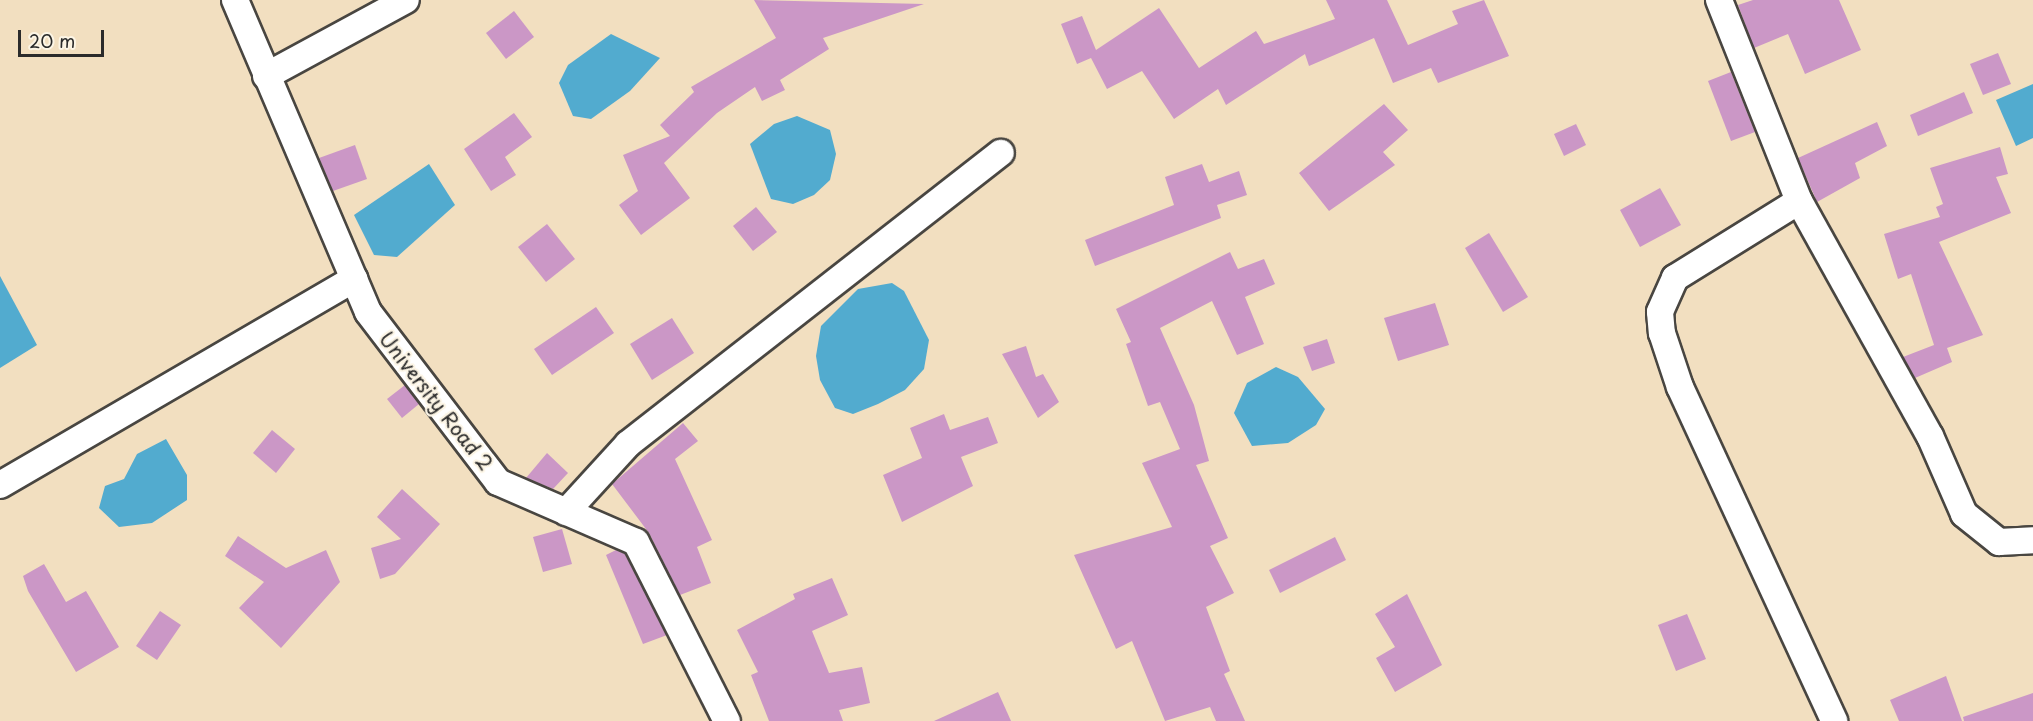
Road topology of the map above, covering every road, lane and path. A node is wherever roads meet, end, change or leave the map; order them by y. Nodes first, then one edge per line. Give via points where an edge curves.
1 (235, 0) edge
2 (406, 0) edge
3 (1719, 0) edge
4 (266, 76) junction
5 (1001, 153) dead end
6 (1799, 201) junction
7 (354, 279) junction
8 (0, 485) edge
9 (566, 512) junction
10 (2033, 540) edge
11 (727, 721) edge
12 (1834, 721) edge

1 - 4 street, University Road 2
2 - 4 street
3 - 6 street
4 - 7 street, University Road 2
5 - 9 street via 628,444
6 - 10 street via 1930,436 1964,514 1999,542
6 - 12 street via 1675,278 1659,312 1680,387
7 - 8 street
7 - 9 street, University Road 2 via 368,312 498,482
9 - 11 street, University Road 2 via 636,542

